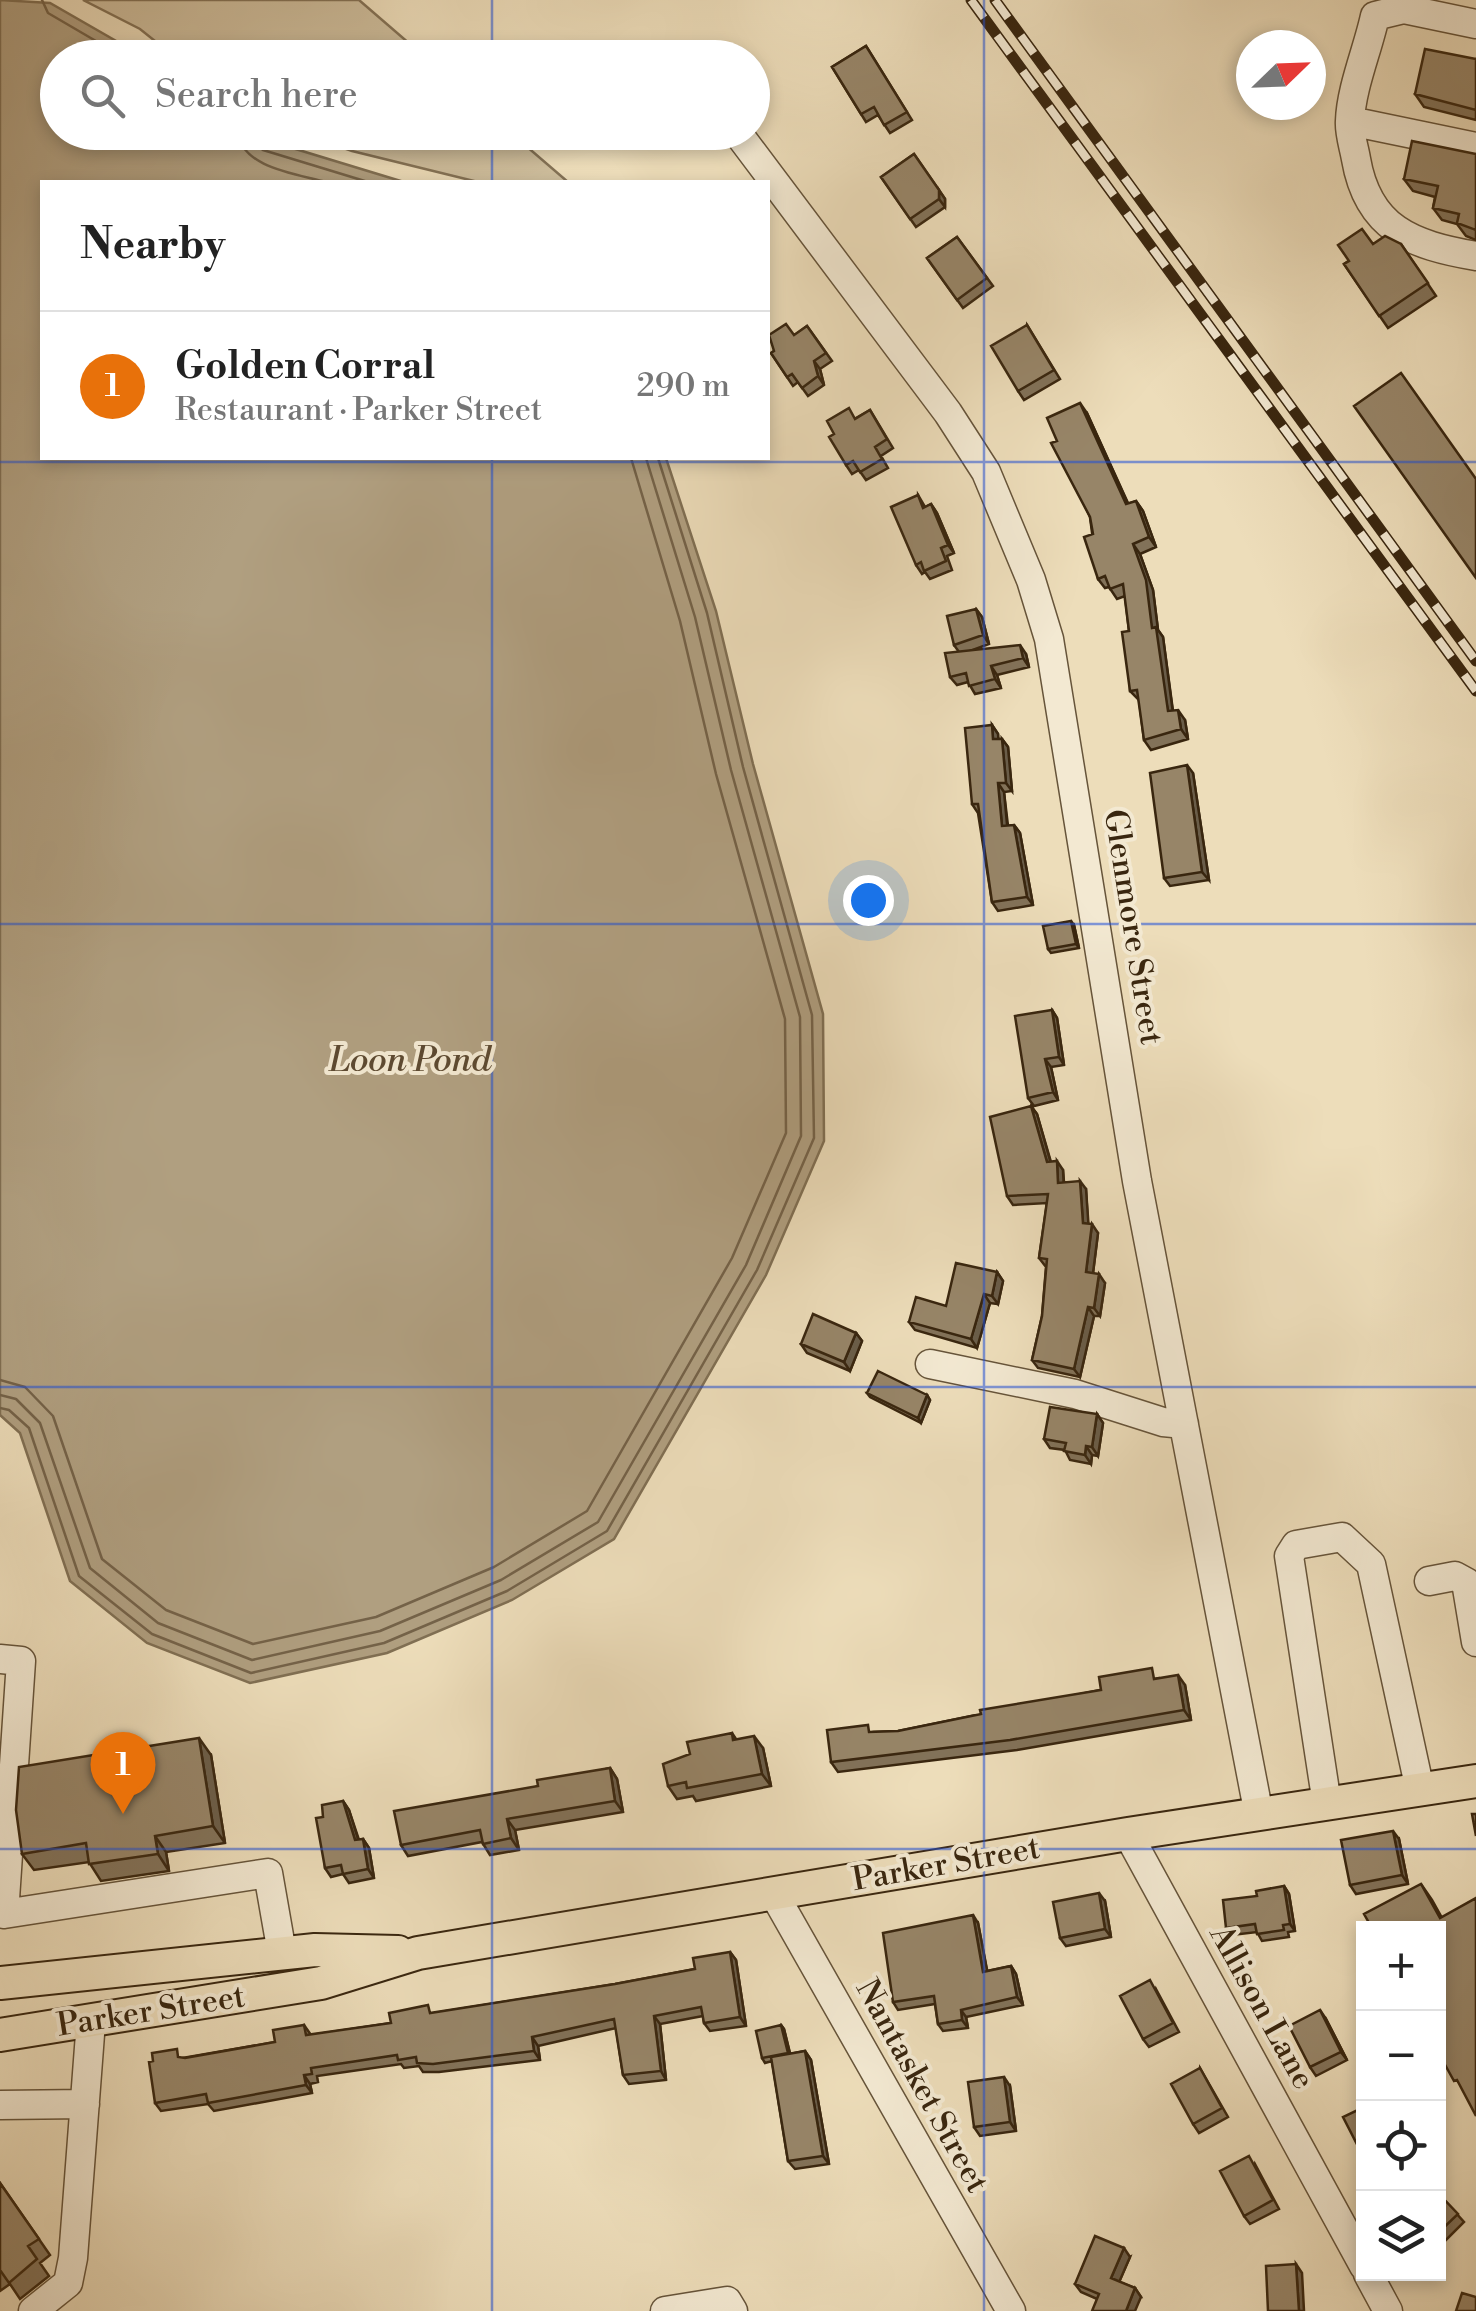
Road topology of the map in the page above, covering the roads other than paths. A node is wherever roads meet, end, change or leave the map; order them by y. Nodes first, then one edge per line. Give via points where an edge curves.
1 (1476, 24) edge
2 (1350, 121) junction
3 (1476, 147) edge
4 (751, 150) edge
5 (1476, 256) edge
6 (930, 1364) dead end
7 (1184, 1424) junction
8 (1429, 1581) dead end
9 (1476, 1642) edge
10 (0, 1659) edge
11 (1476, 1781) edge
12 (1420, 1790) junction
13 (1326, 1804) junction
14 (1259, 1815) junction
15 (1128, 1834) junction
16 (774, 1894) junction
17 (2, 1914) edge
18 (418, 1953) junction
19 (282, 1954) junction
20 (0, 1983) edge
21 (91, 2021) junction
22 (0, 2035) edge
23 (0, 2104) edge
24 (84, 2104) junction
25 (1356, 2251) edge
26 (1372, 2281) edge
27 (33, 2311) edge
28 (664, 2311) edge
29 (733, 2311) edge
30 (1010, 2311) edge
31 (1388, 2311) edge

1 - 2 street via 1404,9 1376,16
2 - 3 street
2 - 5 street via 1362,194 1374,210 1424,243
4 - 7 street, Glenmore Street via 948,413 986,472 1031,580 1050,639 1137,1181
6 - 7 street
7 - 14 street, Glenmore Street
8 - 9 street via 1454,1576 1466,1582
10 - 17 street via 21,1661
11 - 12 main road, Parker Street
12 - 13 main road, Parker Street
12 - 13 street via 1370,1564 1342,1536 1296,1545 1289,1556
13 - 14 main road, Parker Street
14 - 15 main road, Parker Street
15 - 16 main road, Parker Street
15 - 25 street, Allison Lane
16 - 18 main road, Parker Street
16 - 30 street, Nantasket Street
17 - 19 street via 268,1873
18 - 19 main road, Parker Street
18 - 21 main road, Parker Street via 321,1982
19 - 20 main road, Parker Street
21 - 22 main road, Parker Street
21 - 24 street
23 - 24 street
24 - 27 street via 68,2283
26 - 31 street
28 - 29 street via 727,2300

